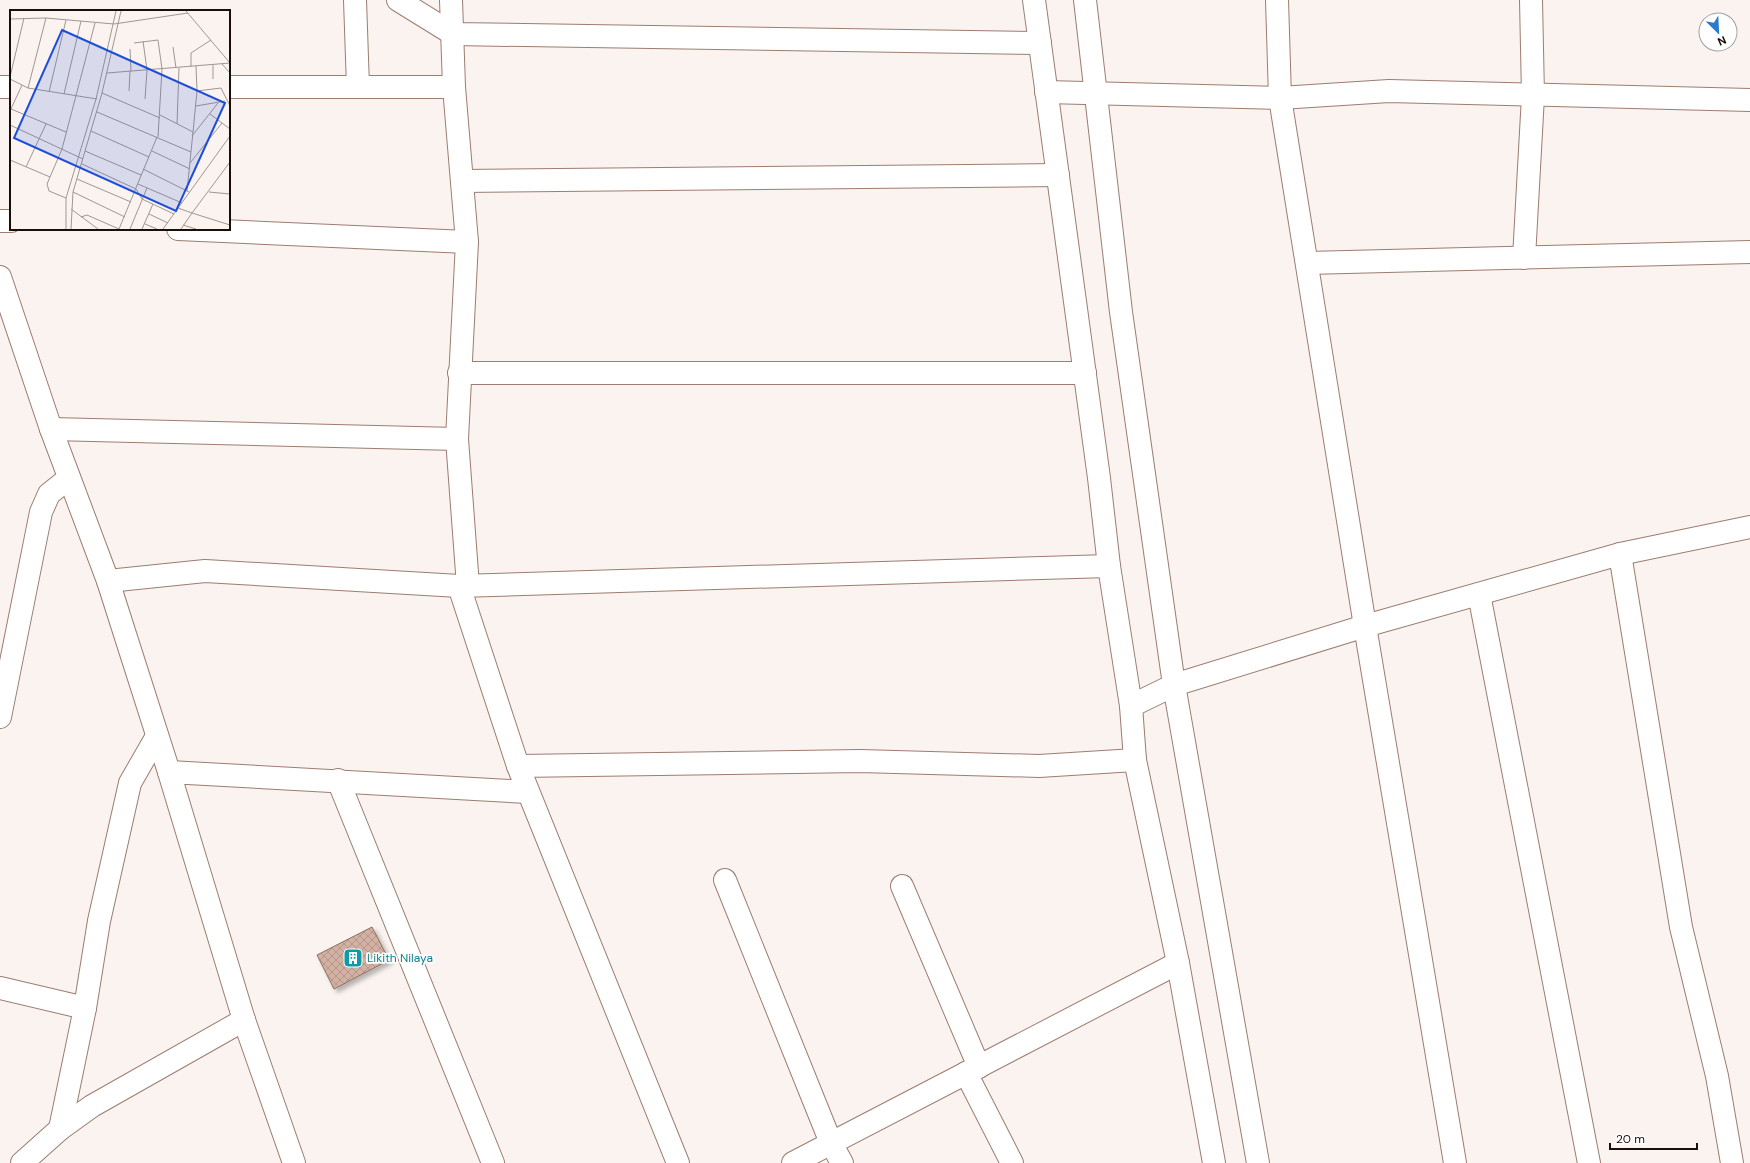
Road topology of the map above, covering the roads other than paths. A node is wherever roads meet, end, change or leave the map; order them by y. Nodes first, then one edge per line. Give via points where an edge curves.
1 (355, 0) edge
2 (398, 0) edge
3 (451, 0) edge
4 (1034, 0) edge
5 (1085, 0) edge
6 (1277, 0) edge
7 (1531, 0) edge
8 (453, 34) junction
9 (1040, 43) junction
10 (230, 87) edge
11 (454, 87) junction
12 (358, 88) junction
13 (1046, 92) junction
14 (1096, 95) junction
15 (1533, 96) junction
16 (1280, 98) junction
17 (1750, 100) edge
18 (1058, 175) junction
19 (462, 180) junction
20 (0, 221) edge
21 (10, 222) edge
22 (200, 230) edge
23 (467, 242) junction
24 (1750, 252) edge
25 (1524, 258) junction
26 (1306, 263) junction
27 (0, 277) edge
28 (459, 373) junction
29 (1085, 373) junction
30 (50, 429) junction
31 (457, 439) junction
32 (69, 478) junction
33 (1750, 527) edge
34 (1620, 554) junction
35 (1109, 566) junction
36 (108, 581) junction
37 (463, 586) junction
38 (1479, 594) junction
39 (1365, 626) junction
40 (1174, 685) junction
41 (1131, 706) junction
42 (0, 717) edge
43 (157, 736) junction
44 (1135, 760) junction
45 (518, 766) junction
46 (169, 772) junction
47 (338, 780) junction
48 (528, 792) junction
49 (725, 880) dead end
50 (902, 886) dead end
51 (1178, 963) junction
52 (0, 988) edge
53 (85, 1008) junction
54 (244, 1020) junction
55 (972, 1070) junction
56 (60, 1129) junction
57 (832, 1143) junction
58 (291, 1162) edge
59 (22, 1163) edge
60 (492, 1163) edge
61 (678, 1163) edge
62 (793, 1163) edge
63 (842, 1163) edge
64 (1012, 1163) edge
65 (1214, 1163) edge
66 (1258, 1163) edge
67 (1455, 1163) edge
68 (1590, 1163) edge
69 (1732, 1163) edge

1 - 12 street
2 - 8 street
3 - 8 street
4 - 9 street
5 - 14 street
6 - 16 street
7 - 15 street
8 - 9 street
8 - 11 street
9 - 13 street
10 - 12 street
11 - 12 street
11 - 19 street
13 - 14 street
13 - 18 street
14 - 16 street
14 - 40 street via 1121,312
15 - 16 street via 1389,91
15 - 17 street
15 - 25 street
16 - 26 street
18 - 19 street
18 - 29 street
19 - 23 street
20 - 21 street
22 - 23 street
23 - 28 street
24 - 25 street
25 - 26 street
26 - 39 street
27 - 30 street
28 - 29 street
28 - 31 street
29 - 35 street
30 - 31 street
30 - 32 street
31 - 37 street
32 - 36 street
32 - 42 street via 49,494 41,512
33 - 34 street
34 - 38 street
34 - 69 street via 1681,927 1717,1076
35 - 37 street
35 - 41 street
36 - 37 street via 205,571
36 - 43 street
37 - 45 street
38 - 39 street
38 - 68 street
39 - 40 street
39 - 67 street
40 - 41 street
40 - 66 street
41 - 44 street
43 - 46 street
43 - 53 street via 130,783 99,921
44 - 45 street via 1039,766 860,761
44 - 51 street
45 - 48 street
46 - 47 street
46 - 54 street
47 - 48 street
47 - 60 street
48 - 61 street
49 - 57 street
50 - 55 street
51 - 55 street
51 - 65 street
52 - 53 street
53 - 56 street
54 - 56 street via 92,1106
54 - 58 street
55 - 57 street
55 - 64 street
56 - 59 street
57 - 62 street
57 - 63 street

